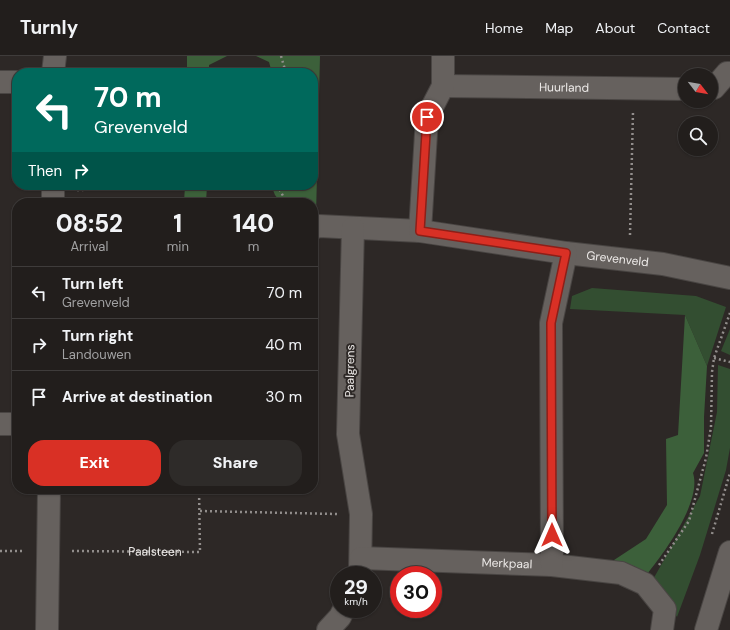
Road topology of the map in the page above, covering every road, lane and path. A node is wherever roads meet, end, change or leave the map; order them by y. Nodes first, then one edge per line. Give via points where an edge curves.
1 (55, 56) edge
2 (281, 56) edge
3 (443, 56) edge
4 (54, 68) edge
5 (285, 68) edge
6 (730, 73) edge
7 (0, 82) edge
8 (12, 82) edge
9 (718, 83) edge
10 (443, 86) junction
11 (634, 89) junction
12 (678, 89) edge
13 (131, 190) edge
14 (53, 193) edge
15 (318, 226) edge
16 (353, 228) junction
17 (420, 231) junction
18 (566, 253) junction
19 (629, 260) junction
20 (730, 278) edge
21 (730, 313) edge
22 (714, 358) junction
23 (730, 362) edge
24 (0, 424) edge
25 (12, 424) edge
26 (49, 494) edge
27 (199, 494) edge
28 (200, 511) junction
29 (361, 514) junction
30 (0, 551) edge
31 (48, 551) junction
32 (730, 552) edge
33 (360, 566) edge
34 (382, 566) edge
35 (552, 566) junction
36 (644, 584) junction
37 (339, 618) edge
38 (47, 630) edge
39 (328, 630) edge
40 (662, 630) edge
41 (706, 630) edge

1 - 4 street
2 - 5 path
3 - 10 street
6 - 9 street
7 - 8 street
10 - 11 street, Huurland
10 - 17 street via 427,117
11 - 12 street, Huurland
11 - 19 path
13 - 14 path
15 - 16 street, Grevenveld
16 - 17 street, Grevenveld
16 - 29 street, Paalgrens via 348,434
17 - 18 street, Grevenveld
18 - 19 street, Grevenveld
18 - 35 street via 551,323
19 - 20 street, Grevenveld via 663,264
21 - 22 path
22 - 23 path
22 - 36 path via 711,427 706,458 689,521
24 - 25 street
26 - 31 street
27 - 28 path, Paalsteen
28 - 29 path
28 - 31 path, Paalsteen via 200,552
29 - 33 street, Paalgrens
30 - 31 path, Paalsteen
31 - 38 street
32 - 41 street
34 - 35 street, Merkpaal
35 - 36 street, Merkpaal via 621,573
36 - 40 street, Merkpaal via 665,609
37 - 39 street

